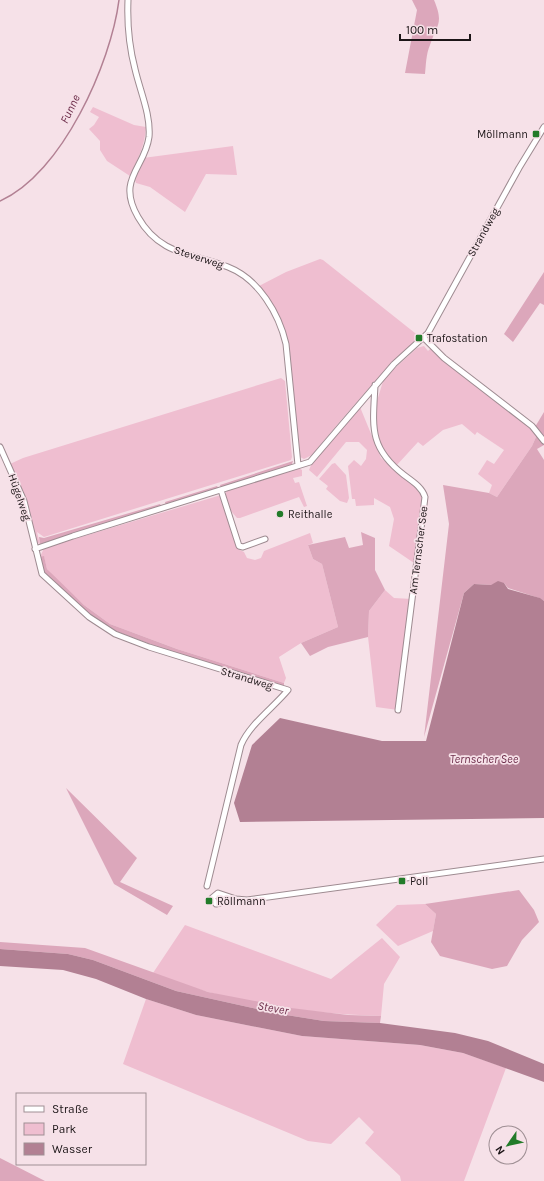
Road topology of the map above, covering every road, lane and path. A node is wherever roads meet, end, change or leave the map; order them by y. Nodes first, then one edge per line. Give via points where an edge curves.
1 (128, 0) edge
2 (544, 127) edge
3 (424, 338) junction
4 (375, 384) junction
5 (544, 441) edge
6 (0, 447) edge
7 (298, 465) junction
8 (221, 490) junction
9 (265, 539) dead end
10 (36, 549) junction
11 (398, 710) dead end
12 (544, 859) edge
13 (207, 886) dead end
14 (236, 899) dead end

1 - 7 street, Steverweg via 130,46 149,130 147,145 131,183 134,210 144,226 160,242 182,254 234,270 253,283 269,304 281,327 286,344
2 - 3 street, Strandweg
3 - 4 street, Strandweg
3 - 5 street via 444,358 532,426
4 - 7 street, Strandweg via 310,462
4 - 11 street, Am Ternscher See via 372,426 380,451 391,466 420,488 425,497
6 - 10 street, Hügelweg via 21,493
7 - 8 street, Strandweg
8 - 9 street via 239,546 244,547
8 - 10 street, Strandweg
10 - 13 street, Strandweg via 39,567 46,579 89,617 115,634 195,662 288,690 252,728 241,745
12 - 14 street via 247,900

